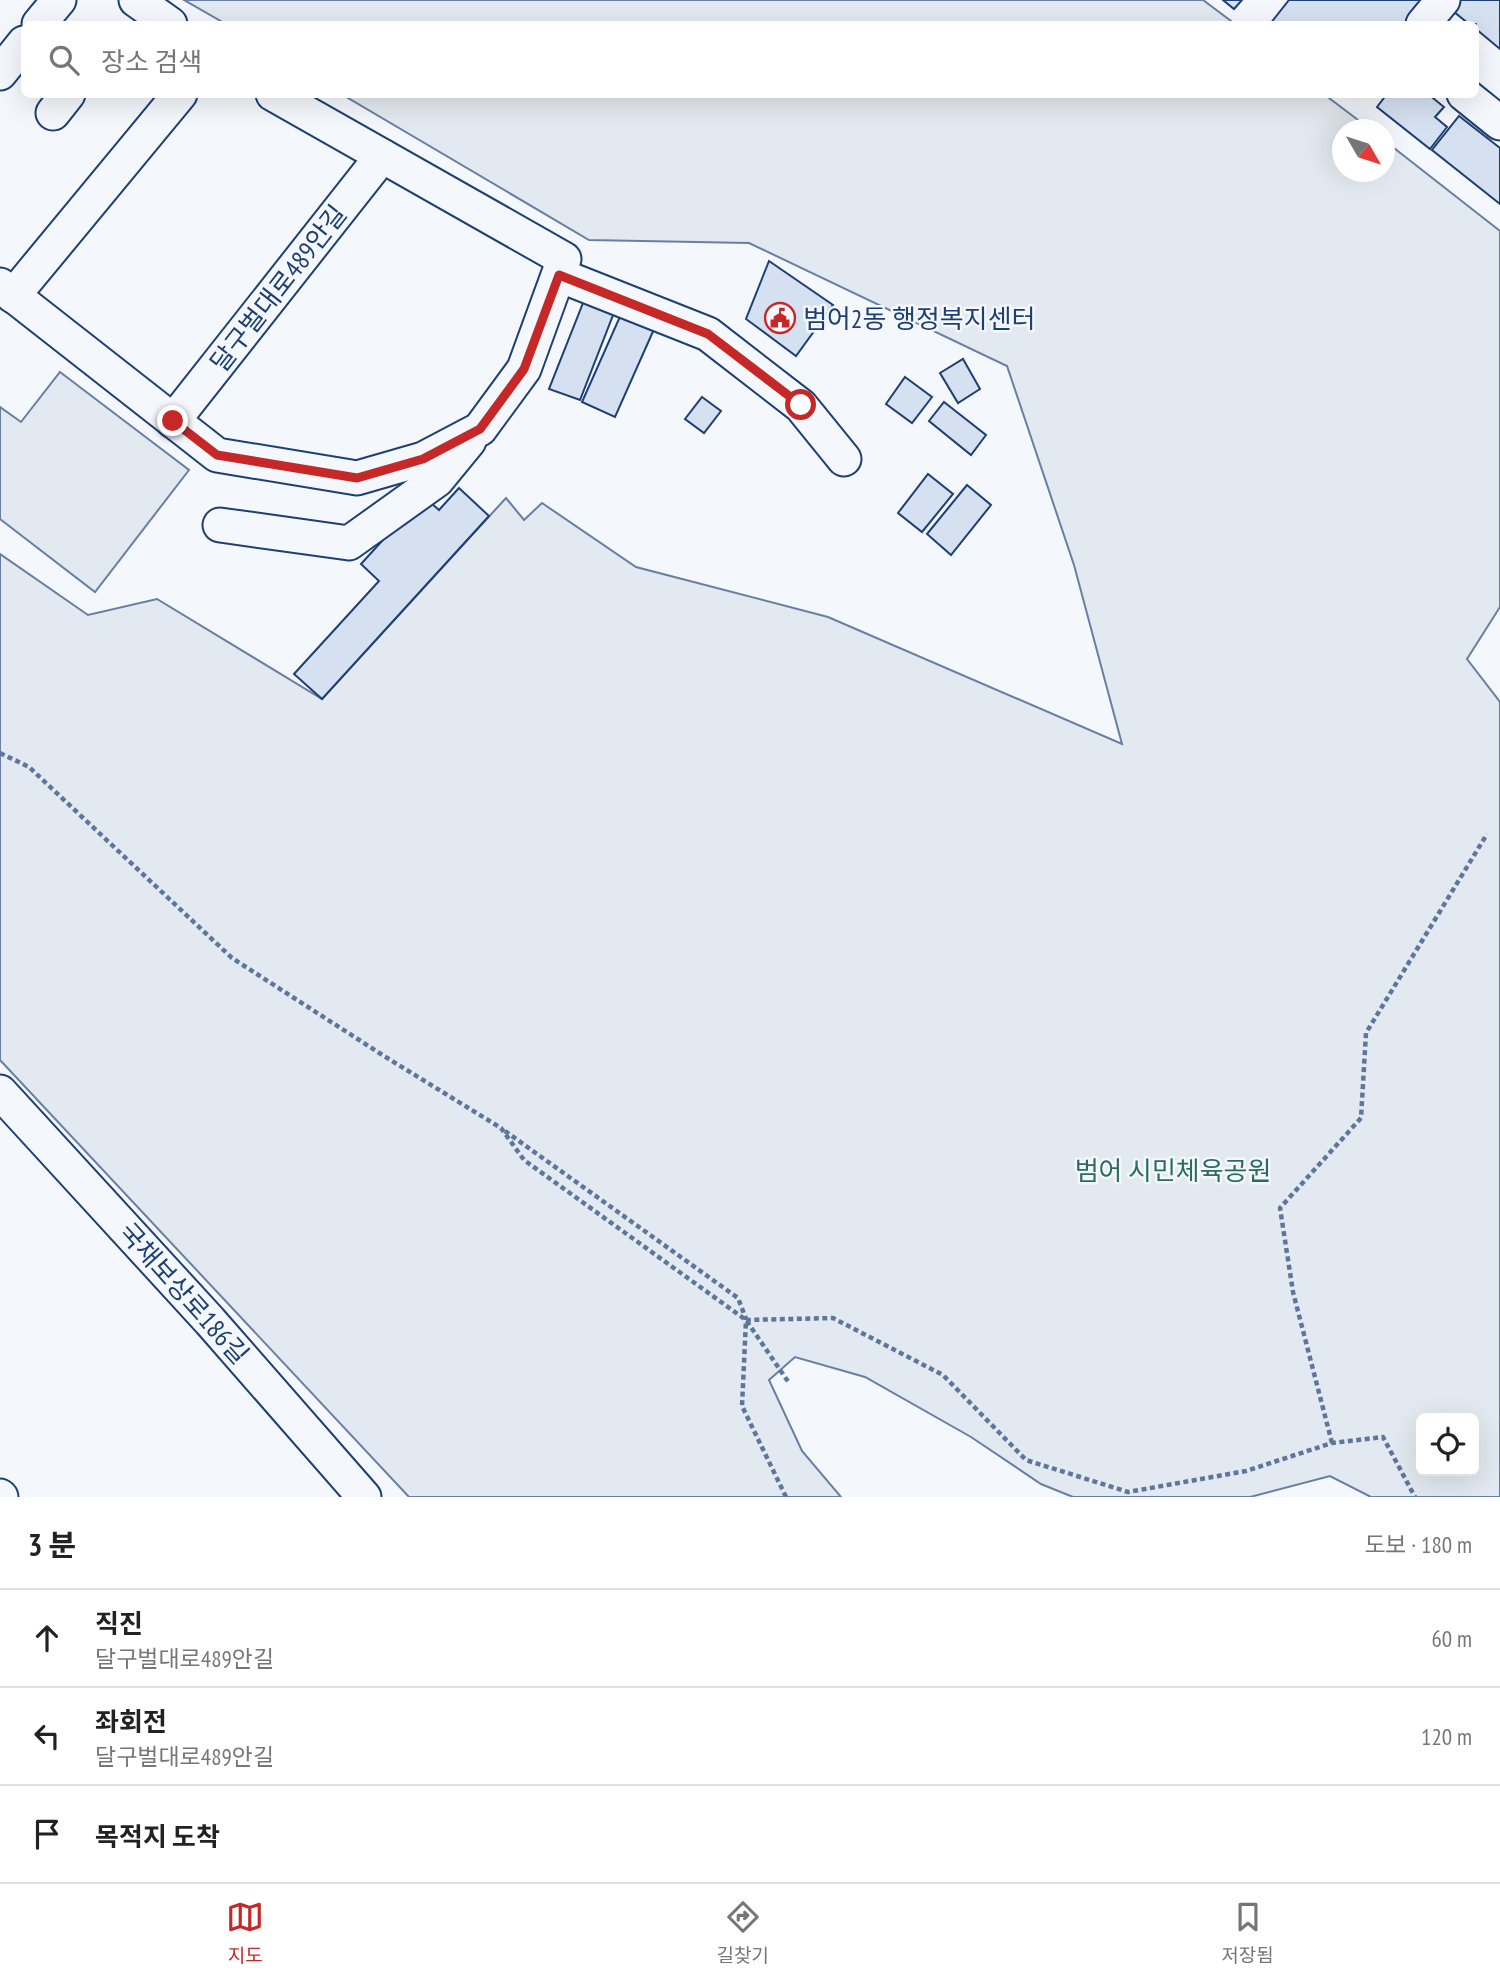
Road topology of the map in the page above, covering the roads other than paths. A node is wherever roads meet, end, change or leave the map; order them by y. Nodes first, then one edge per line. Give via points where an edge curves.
1 (59, 0) edge
2 (1443, 0) edge
3 (135, 10) edge
4 (42, 21) edge
5 (162, 21) edge
6 (1426, 21) edge
7 (21, 47) edge
8 (0, 73) edge
9 (176, 98) edge
10 (280, 98) edge
11 (1469, 98) edge
12 (1500, 123) edge
13 (382, 156) junction
14 (559, 275) junction
15 (7, 290) edge
16 (173, 421) junction
17 (480, 429) junction
18 (844, 459) dead end
19 (220, 525) dead end
20 (0, 1092) edge
21 (364, 1497) edge

1 - 4 street
2 - 6 street
3 - 5 street
7 - 8 street
9 - 15 street
10 - 13 street
11 - 12 street
13 - 14 street via 565,259
13 - 16 street, 달구벌대로489안길
14 - 17 street via 524,369
14 - 18 street via 708,334 801,405
15 - 16 street
16 - 17 street via 217,455 357,478 423,459
17 - 19 street via 437,480 349,543
20 - 21 street, 국채보상로186길

